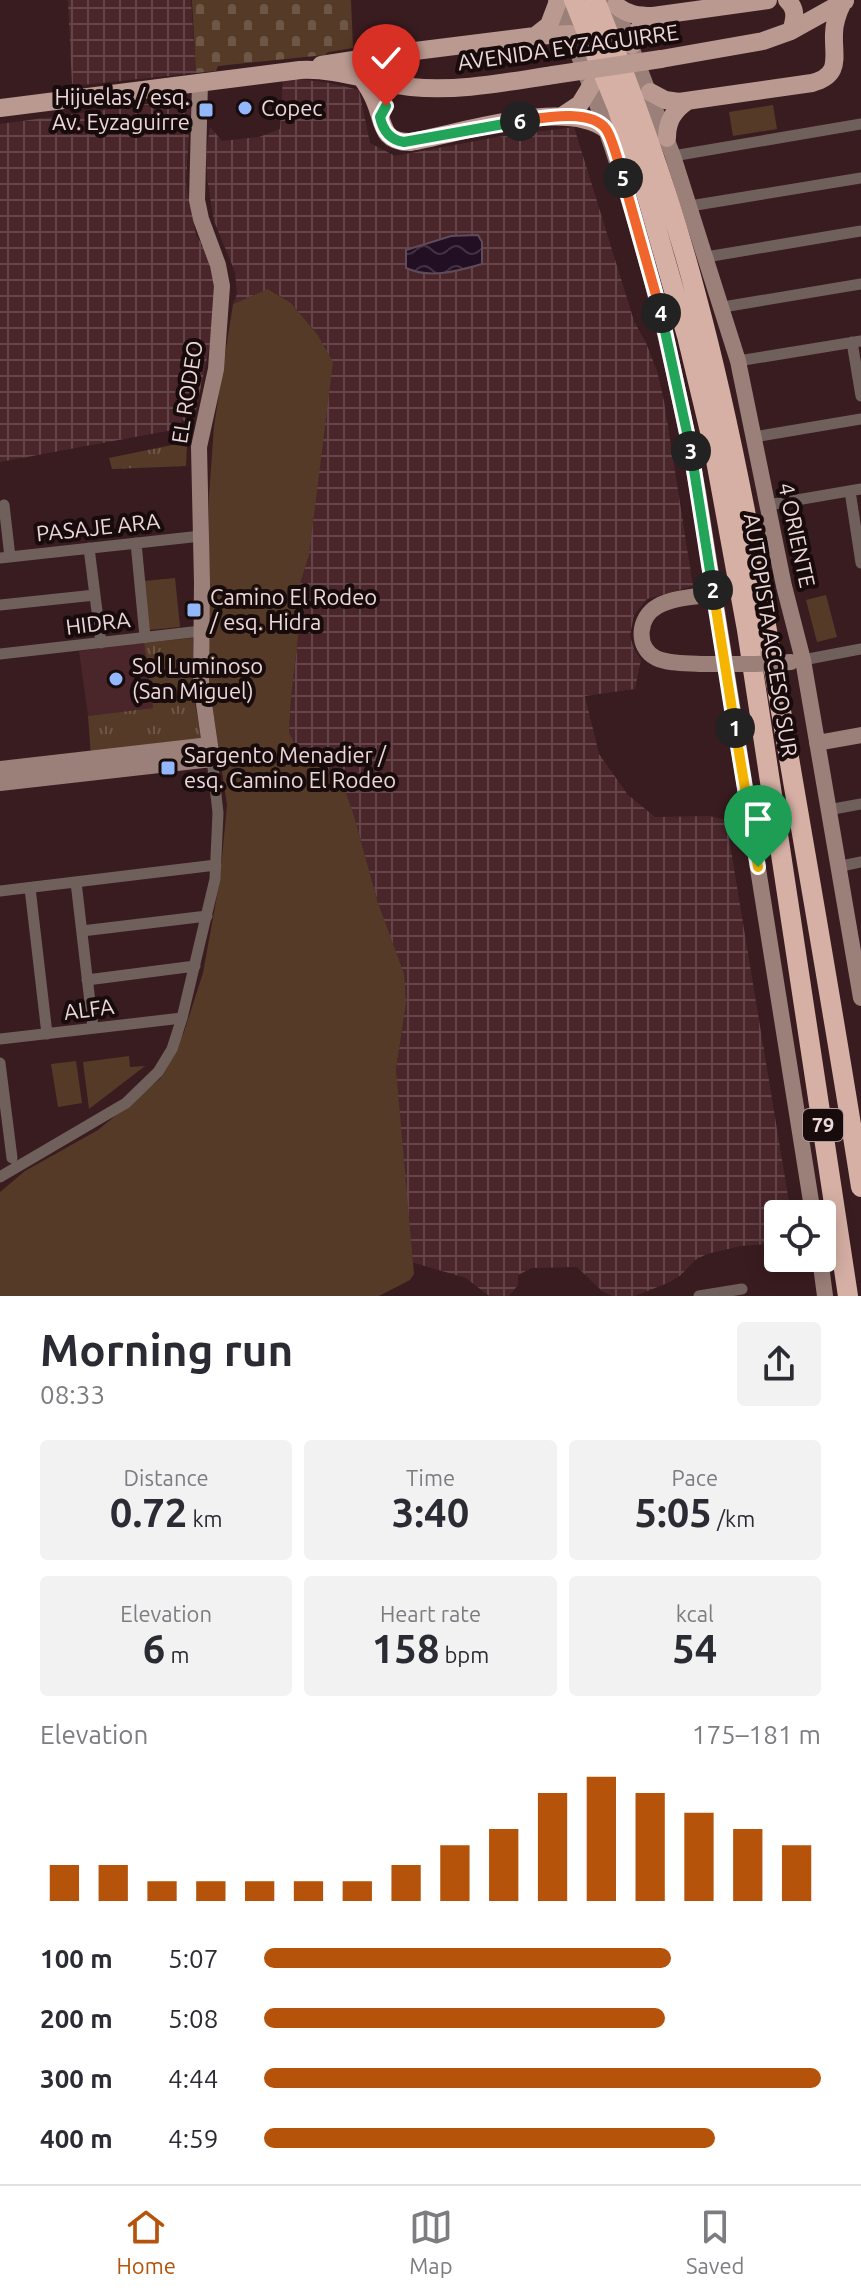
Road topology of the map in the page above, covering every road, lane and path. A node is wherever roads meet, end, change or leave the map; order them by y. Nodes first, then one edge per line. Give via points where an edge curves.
1 (595, 0) edge
2 (768, 0) edge
3 (787, 0) edge
4 (562, 1) edge
5 (845, 1) edge
6 (614, 3) edge
7 (653, 16) junction
8 (791, 31) junction
9 (570, 34) junction
10 (535, 36) junction
11 (632, 45) junction
12 (415, 52) junction
13 (835, 53) junction
14 (307, 69) junction
15 (360, 76) junction
16 (200, 82) junction
17 (591, 86) junction
18 (408, 87) junction
19 (650, 92) junction
20 (686, 102) junction
21 (0, 108) edge
22 (562, 116) junction
23 (380, 117) junction
24 (861, 124) edge
25 (607, 130) junction
26 (670, 147) junction
27 (861, 178) edge
28 (690, 206) junction
29 (861, 231) edge
30 (706, 257) junction
31 (861, 284) edge
32 (723, 307) junction
33 (856, 341) edge
34 (738, 361) junction
35 (861, 396) edge
36 (861, 419) edge
37 (754, 437) junction
38 (856, 490) edge
39 (4, 505) dead end
40 (768, 505) junction
41 (201, 536) junction
42 (136, 543) junction
43 (860, 546) edge
44 (89, 548) junction
45 (5, 558) edge
46 (861, 563) edge
47 (714, 594) junction
48 (95, 595) junction
49 (0, 605) edge
50 (201, 631) junction
51 (145, 637) junction
52 (101, 643) junction
53 (861, 649) edge
54 (0, 654) edge
55 (797, 661) junction
56 (861, 735) edge
57 (817, 743) junction
58 (211, 752) junction
59 (0, 769) edge
60 (0, 783) edge
61 (861, 804) edge
62 (828, 810) junction
63 (861, 862) edge
64 (216, 865) junction
65 (837, 867) junction
66 (76, 882) junction
67 (30, 888) junction
68 (0, 891) edge
69 (207, 916) junction
70 (854, 921) edge
71 (82, 931) junction
72 (195, 966) junction
73 (87, 980) junction
74 (859, 980) edge
75 (861, 998) edge
76 (182, 1018) junction
77 (93, 1028) junction
78 (47, 1034) junction
79 (0, 1039) edge
80 (0, 1063) edge
81 (12, 1159) edge
82 (0, 1177) edge
83 (861, 1187) edge
84 (811, 1200) edge
85 (822, 1272) edge
86 (742, 1289) dead end
87 (699, 1296) edge
88 (825, 1296) edge
89 (848, 1296) edge

1 - 83 highway, AUTOPISTA ACCESO SUR / 79 via 669,204 721,394 753,547
2 - 7 main road
3 - 8 main road via 795,13
4 - 9 main road
4 - 10 main road via 549,25
4 - 89 highway, AUTOPISTA ACCESO SUR / 79 via 617,107 687,336 713,444 749,643
5 - 8 main road, AVENIDA EYZAGUIRRE
5 - 13 main road via 834,28
6 - 7 main road via 634,15
6 - 11 main road, 4 ORIENTE
7 - 11 main road
8 - 13 main road via 813,33
8 - 18 main road, AVENIDA EYZAGUIRRE, bridge via 746,45 553,75 454,88
9 - 10 main road
9 - 17 main road
10 - 12 main road
11 - 19 main road, 4 ORIENTE
12 - 14 main road
12 - 18 main road via 405,64
13 - 20 main road via 830,73 818,82
14 - 15 main road, AVENIDA EYZAGUIRRE
14 - 16 main road, AVENIDA EYZAGUIRRE
15 - 18 main road, AVENIDA EYZAGUIRRE
15 - 23 main road
16 - 21 main road, AVENIDA EYZAGUIRRE
16 - 41 main road, EL RODEO via 197,200 222,286 216,369 200,439
17 - 22 main road via 580,104
17 - 25 main road
18 - 23 main road
19 - 20 main road
19 - 26 main road, 4 ORIENTE
20 - 26 main road via 668,127
22 - 23 main road via 410,142 391,137
22 - 25 main road via 590,120
24 - 26 street
25 - 47 main road via 650,268 677,381
26 - 28 main road, 4 ORIENTE
27 - 28 street
28 - 30 main road, 4 ORIENTE
29 - 30 street
30 - 32 main road, 4 ORIENTE
31 - 32 street
32 - 34 main road, 4 ORIENTE
33 - 34 street
33 - 35 street
34 - 37 main road, 4 ORIENTE
36 - 37 street
37 - 40 main road, 4 ORIENTE
38 - 40 street
38 - 43 street
39 - 45 street
40 - 55 main road, 4 ORIENTE
41 - 42 street, PASAJE ARA
41 - 50 main road, EL RODEO
42 - 44 street, PASAJE ARA
42 - 51 street
43 - 46 street
44 - 45 street, PASAJE ARA
44 - 48 street
47 - 55 main road, bridge via 663,604 647,614 644,645 668,661
47 - 84 main road
48 - 49 street
48 - 52 street
50 - 51 street, HIDRA
50 - 58 main road, EL RODEO via 201,695
51 - 52 street, HIDRA
52 - 54 street, HIDRA
53 - 55 street
55 - 57 main road, 4 ORIENTE
56 - 57 main road
57 - 62 main road, 4 ORIENTE
58 - 59 main road
58 - 60 main road
58 - 64 street via 218,813
61 - 62 street
62 - 65 main road, 4 ORIENTE
63 - 65 street
64 - 66 street
64 - 69 street
65 - 70 main road, 4 ORIENTE
66 - 67 street
66 - 71 street
67 - 68 street
67 - 78 street
69 - 71 street
69 - 72 street
70 - 74 main road, 4 ORIENTE
71 - 73 street
72 - 73 street
72 - 76 street
73 - 77 street
74 - 75 main road, 4 ORIENTE
76 - 77 street, ALFA
76 - 81 street via 167,1058 135,1096 107,1115
77 - 78 street, ALFA
78 - 79 street, ALFA
80 - 81 street
81 - 82 street
85 - 88 main road
86 - 87 street

